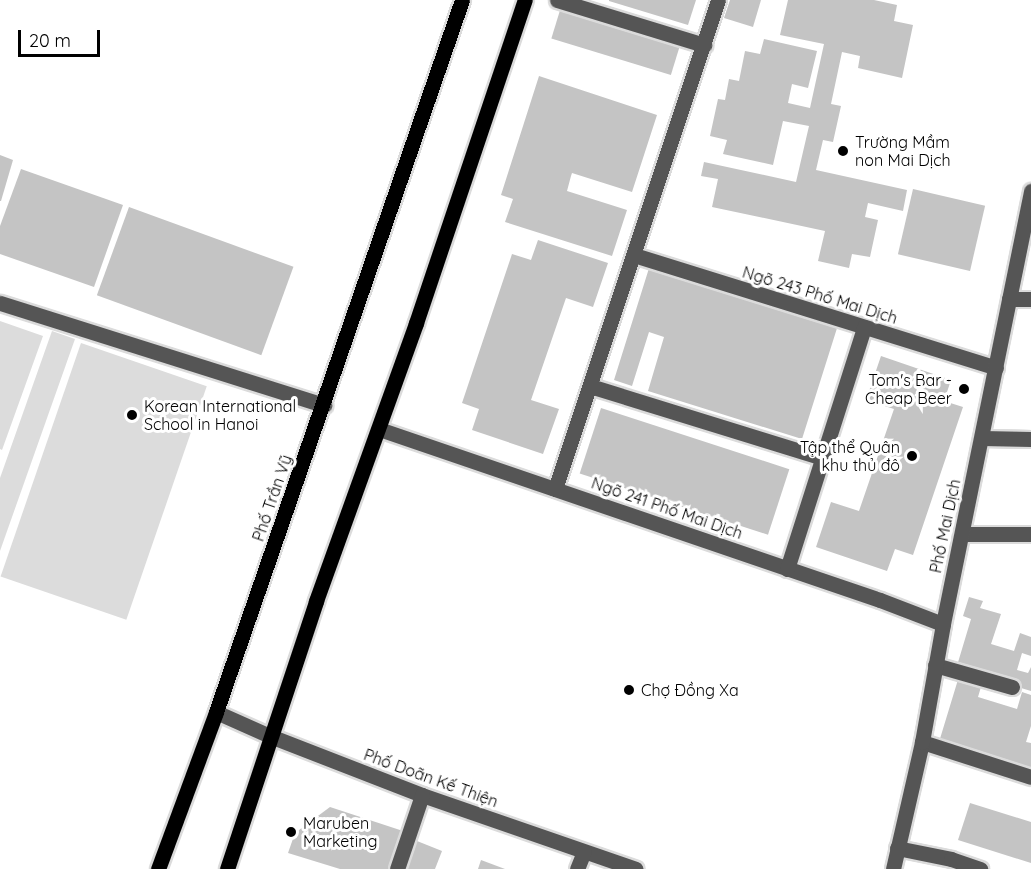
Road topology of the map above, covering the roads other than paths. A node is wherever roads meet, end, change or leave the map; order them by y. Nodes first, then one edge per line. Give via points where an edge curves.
1 (462, 0) edge
2 (525, 0) edge
3 (558, 0) edge
4 (718, 0) edge
5 (704, 45) junction
6 (1031, 191) edge
7 (634, 255) junction
8 (1009, 299) junction
9 (1031, 299) edge
10 (0, 303) edge
11 (864, 327) junction
12 (996, 368) junction
13 (590, 386) junction
14 (324, 405) junction
15 (379, 429) junction
16 (982, 438) junction
17 (1031, 439) edge
18 (823, 458) junction
19 (555, 489) junction
20 (963, 534) junction
21 (1031, 534) edge
22 (787, 569) junction
23 (943, 624) junction
24 (936, 665) junction
25 (1012, 687) dead end
26 (216, 712) junction
27 (270, 736) junction
28 (922, 742) junction
29 (1031, 777) edge
30 (422, 795) junction
31 (897, 848) junction
32 (584, 852) junction
33 (158, 869) edge
34 (227, 869) edge
35 (397, 869) edge
36 (577, 869) edge
37 (636, 869) edge
38 (893, 869) edge
39 (980, 869) edge

1 - 14 main road, Phố Trần Vỹ
2 - 15 main road
3 - 5 street
4 - 5 street
5 - 7 street
6 - 8 street, Phố Mai Dịch
7 - 11 street, Ngõ 243 Phố Mai Dịch
7 - 13 street
8 - 9 street
8 - 12 street, Phố Mai Dịch
10 - 14 street
11 - 12 street, Ngõ 243 Phố Mai Dịch
11 - 18 street
12 - 16 street, Phố Mai Dịch
13 - 18 street
13 - 19 street
14 - 26 main road, Phố Trần Vỹ
15 - 19 street, Ngõ 241 Phố Mai Dịch
15 - 27 main road
16 - 17 street
16 - 20 street, Phố Mai Dịch
18 - 22 street
19 - 22 street, Ngõ 241 Phố Mai Dịch
20 - 21 street
20 - 23 street, Phố Mai Dịch
22 - 23 street, Ngõ 241 Phố Mai Dịch
23 - 24 street, Phố Mai Dịch
24 - 25 street
24 - 28 street, Phố Mai Dịch
26 - 27 street, Phố Doãn Kế Thiện
26 - 33 main road, Phố Trần Vỹ
27 - 30 street, Phố Doãn Kế Thiện
27 - 34 main road
28 - 29 street
28 - 31 street, Phố Mai Dịch
30 - 32 street, Phố Doãn Kế Thiện
30 - 35 street
31 - 38 street, Phố Mai Dịch
31 - 39 street
32 - 36 street
32 - 37 street, Phố Doãn Kế Thiện

